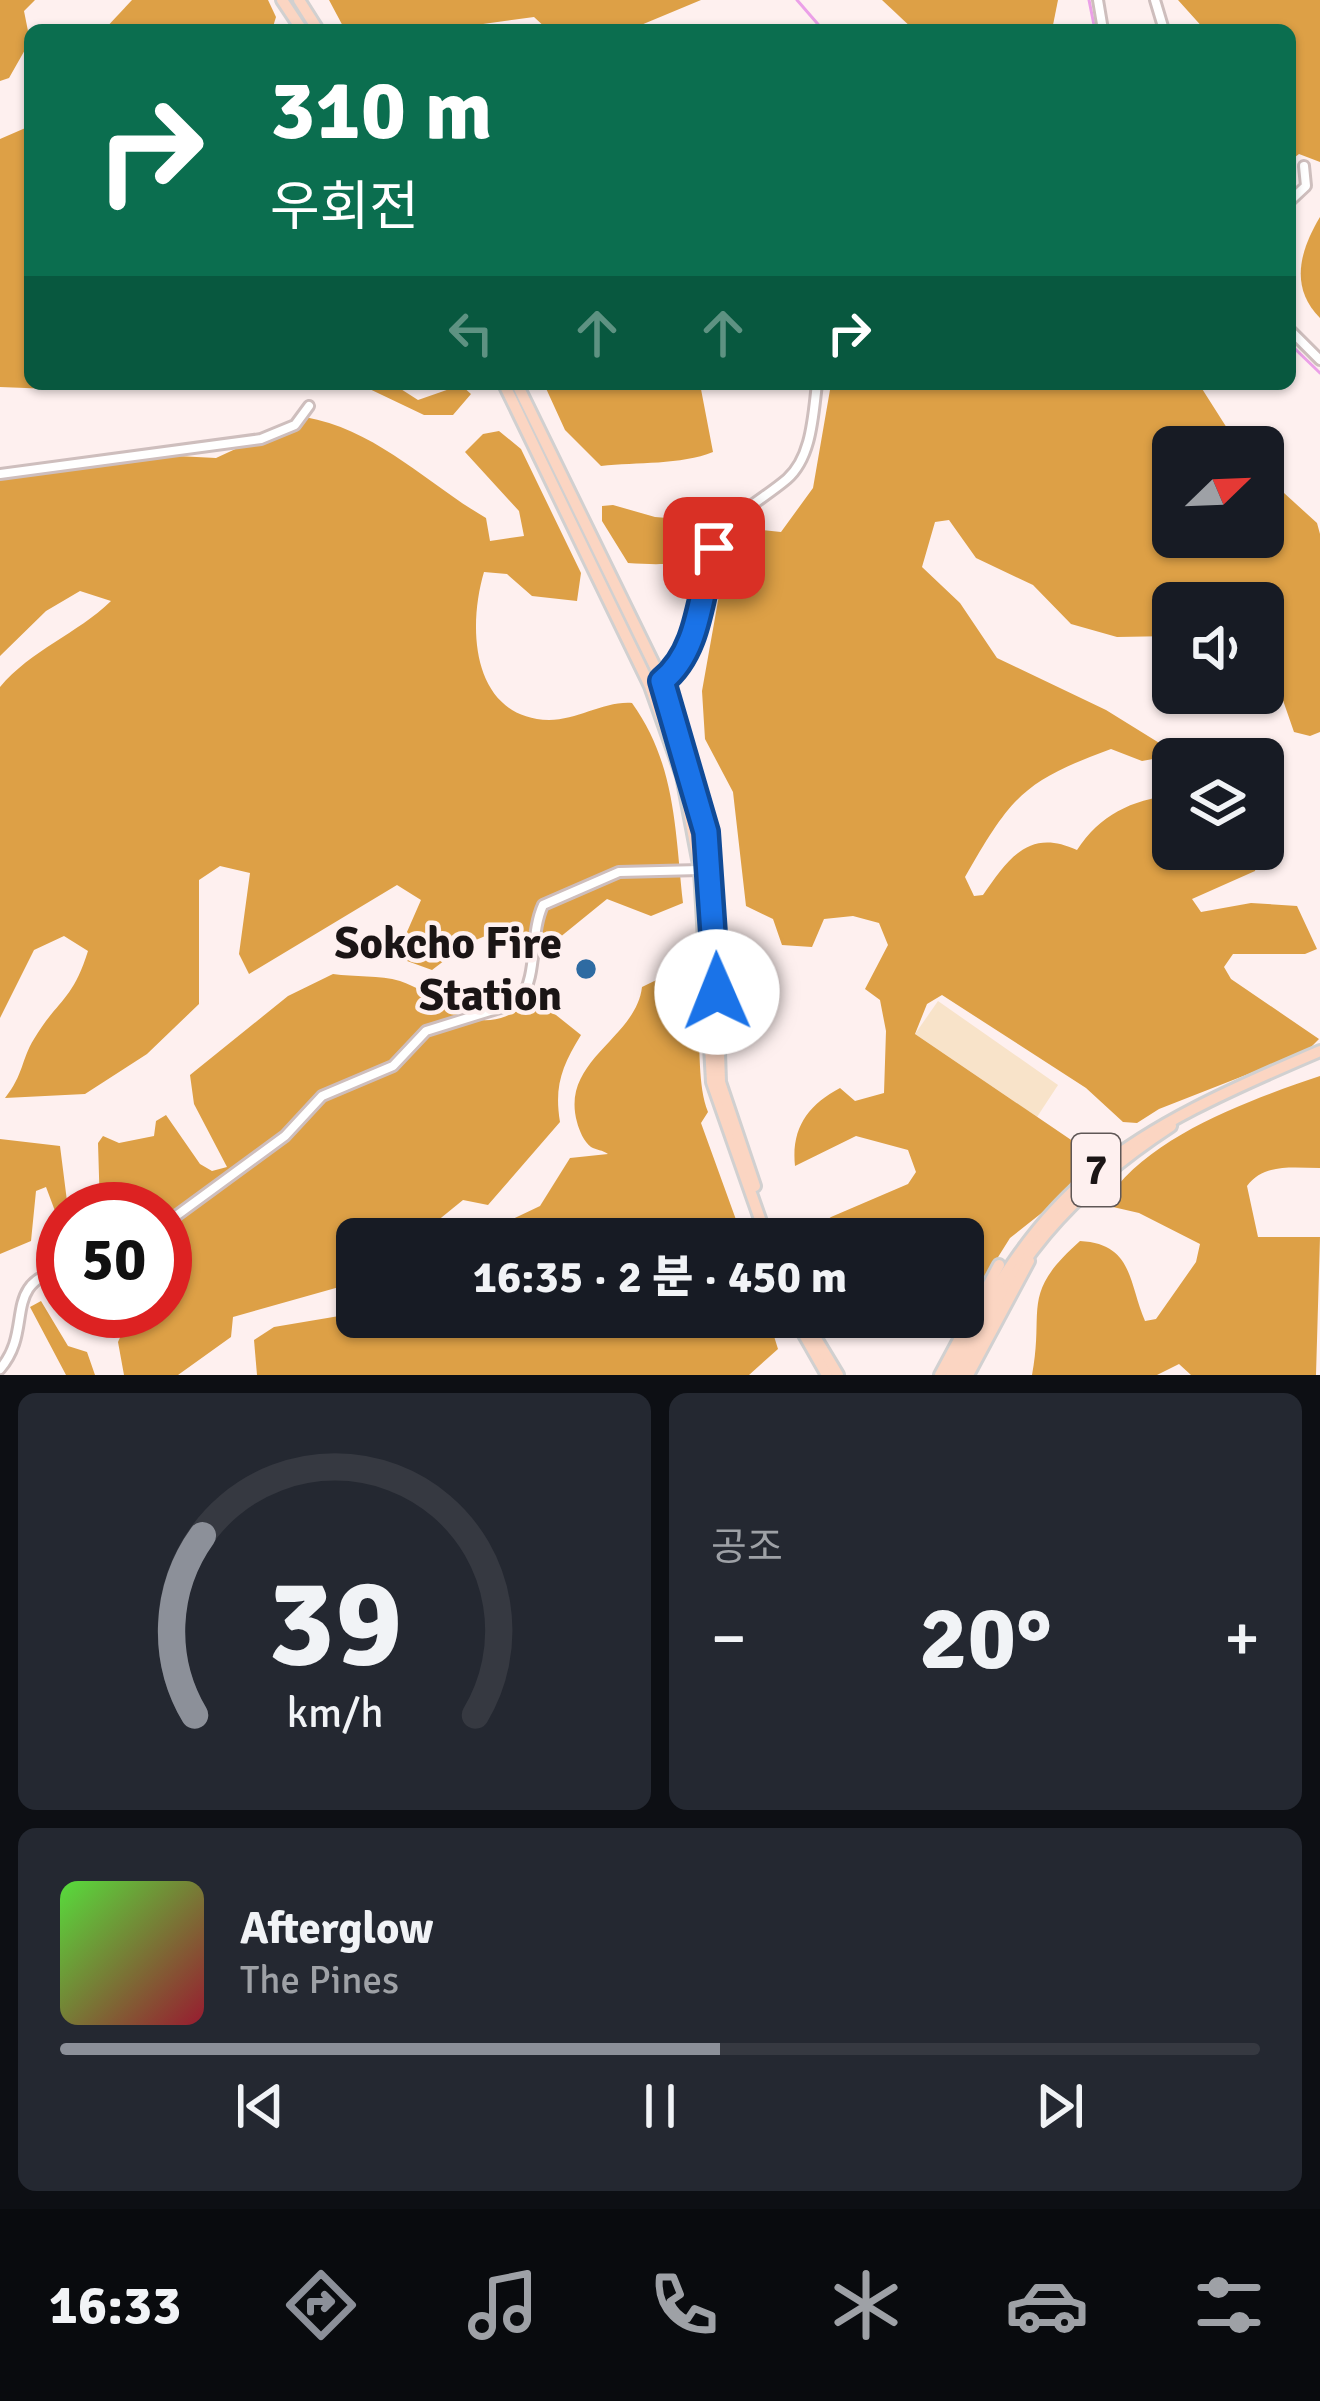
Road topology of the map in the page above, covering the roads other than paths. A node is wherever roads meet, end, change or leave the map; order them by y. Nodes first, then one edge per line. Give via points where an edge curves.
1 (1304, 166) dead end
2 (1296, 195) edge
3 (1296, 337) edge
4 (1320, 360) edge
5 (507, 390) edge
6 (520, 390) edge
7 (816, 390) edge
8 (309, 406) dead end
9 (0, 474) edge
10 (656, 683) junction
11 (700, 870) junction
12 (1320, 1054) edge
13 (192, 1204) edge
14 (763, 1218) edge
15 (764, 1218) edge
16 (1040, 1230) junction
17 (36, 1278) edge
18 (810, 1338) edge
19 (814, 1338) edge
20 (0, 1369) edge
21 (827, 1375) edge
22 (838, 1375) edge
23 (940, 1375) edge
24 (960, 1375) edge

1 - 2 street via 1306,186
3 - 4 street
5 - 10 main road
6 - 10 main road
7 - 10 street via 805,454 789,478 734,518 714,548 682,666
8 - 9 street via 295,424 232,446
10 - 11 main road
10 - 15 main road via 706,832 720,1082
11 - 13 street via 620,872 543,905 519,1002 426,1031 393,1066 322,1096 285,1136
11 - 14 main road via 715,1094
12 - 16 main road, 7 via 1151,1130 1086,1178
16 - 23 main road via 1014,1246 988,1280
16 - 24 main road, 7
17 - 20 street via 22,1289 14,1348
18 - 21 main road
19 - 22 main road

